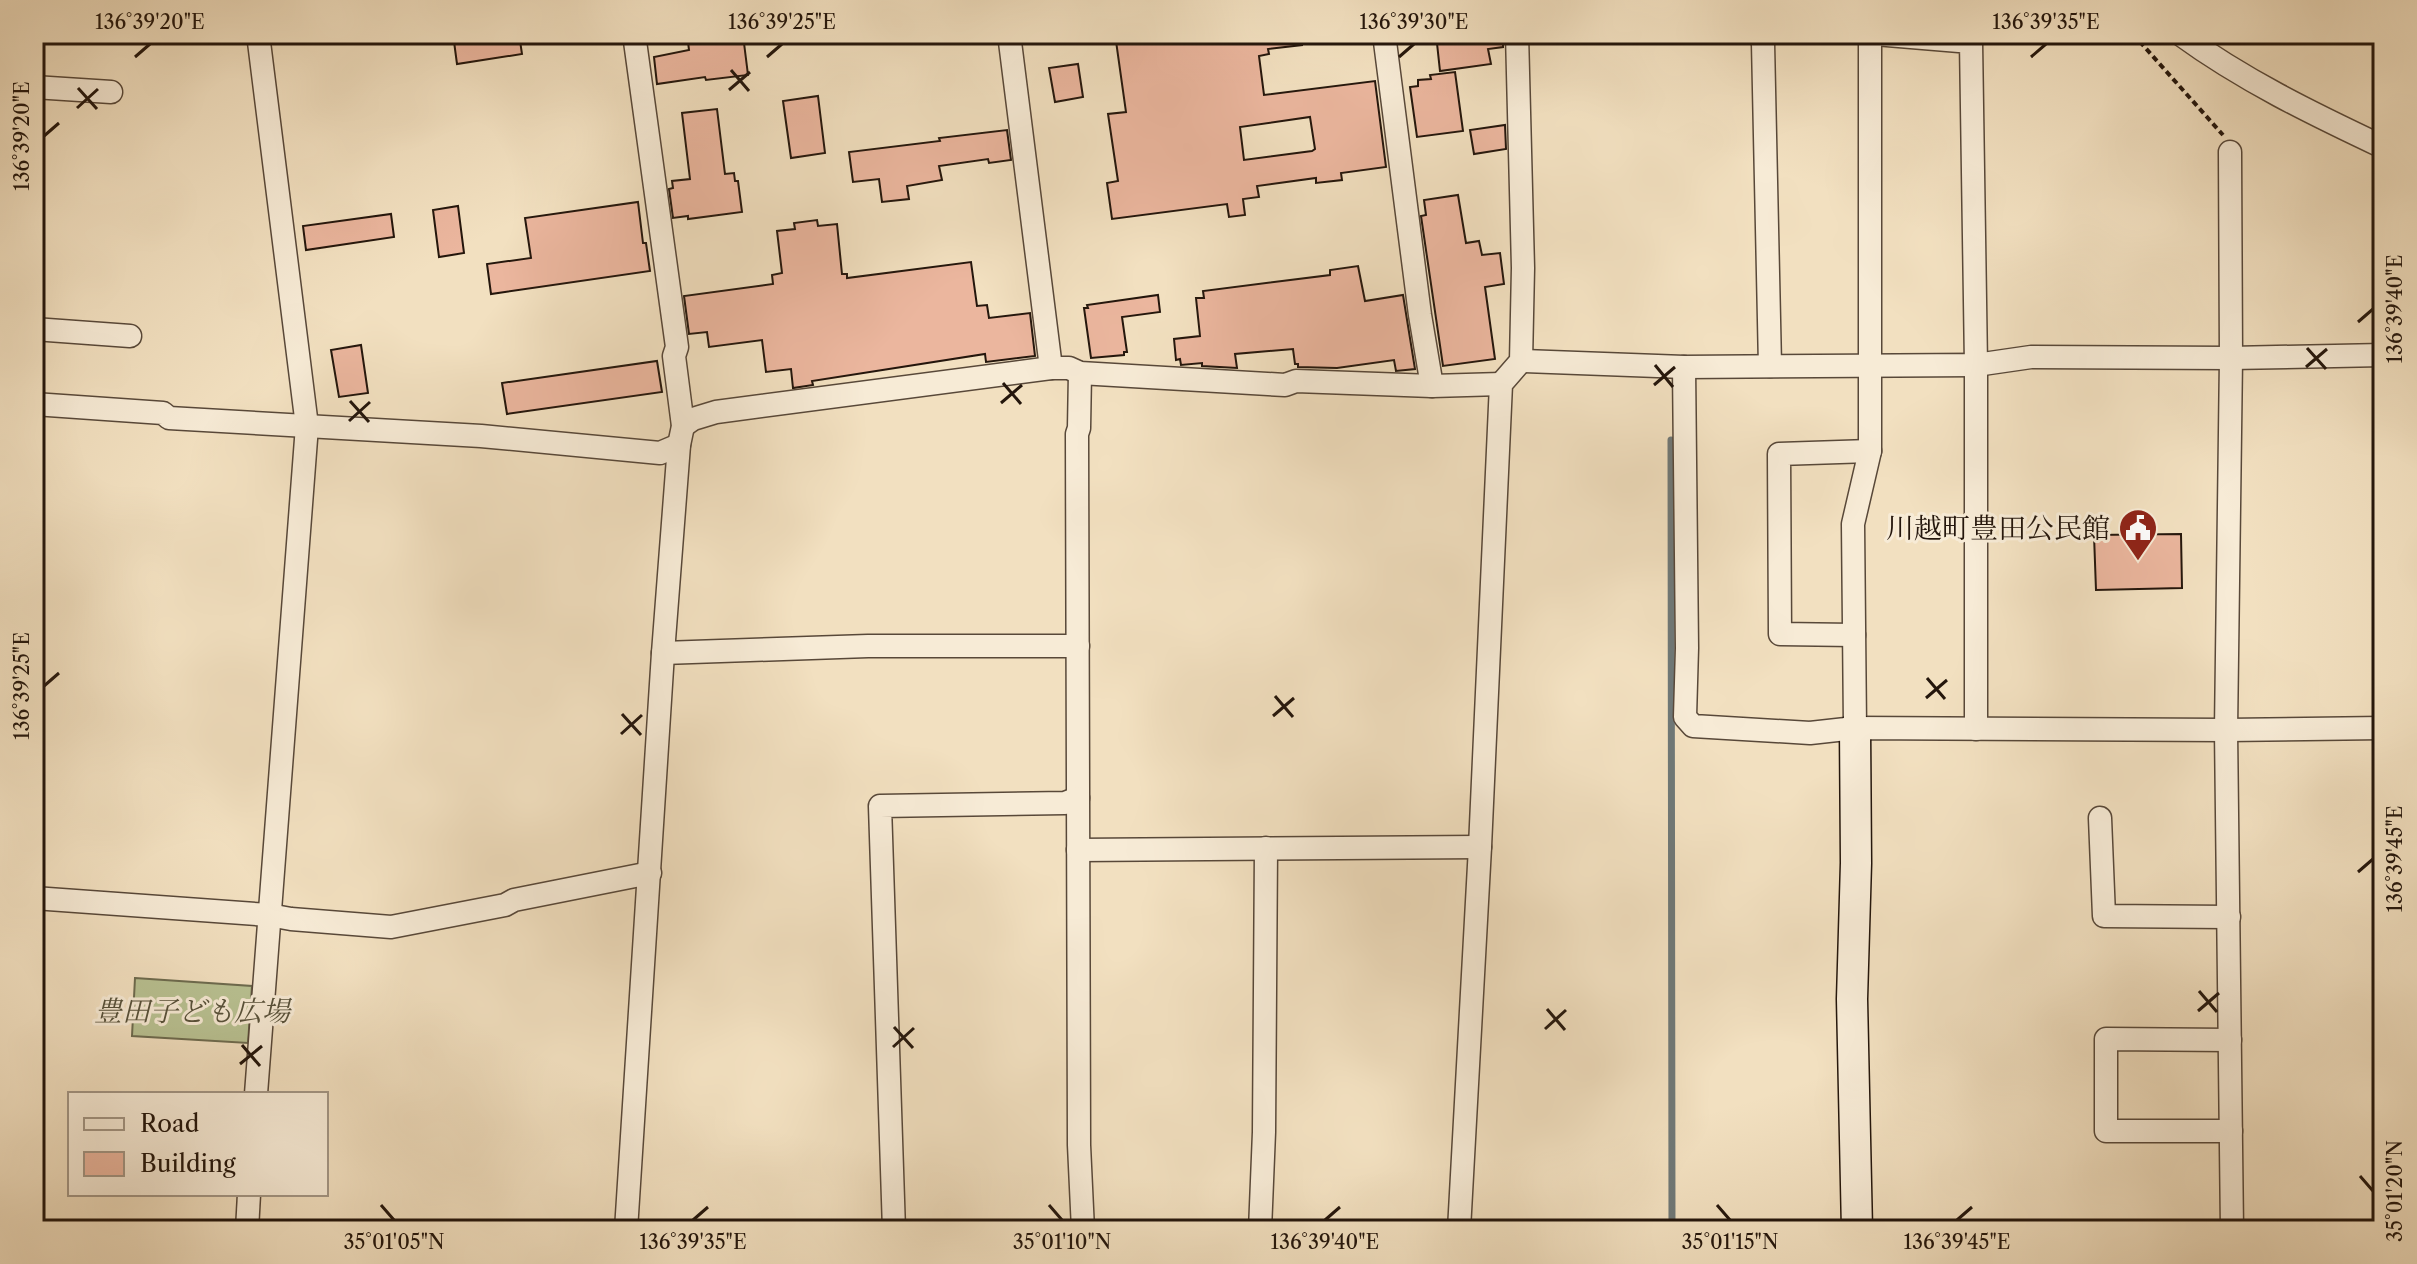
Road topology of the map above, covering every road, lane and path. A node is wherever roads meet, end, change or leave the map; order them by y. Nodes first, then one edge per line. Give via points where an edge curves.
1 (258, 34) edge
2 (634, 34) edge
3 (1009, 34) edge
4 (1384, 34) edge
5 (1517, 34) edge
6 (1759, 34) edge
7 (1872, 34) edge
8 (2133, 34) edge
9 (2180, 34) edge
10 (34, 87) edge
11 (111, 92) dead end
12 (2383, 147) edge
13 (2230, 152) joint
14 (34, 329) edge
15 (130, 336) dead end
16 (2383, 355) edge
17 (2231, 358) junction
18 (1521, 361) junction
19 (1869, 365) junction
20 (1976, 365) junction
21 (1770, 366) junction
22 (1684, 367) junction
23 (1051, 368) junction
24 (1080, 373) junction
25 (1501, 384) junction
26 (1432, 386) junction
27 (34, 404) edge
28 (307, 426) junction
29 (681, 435) junction
30 (1870, 451) junction
31 (1854, 635) junction
32 (1078, 646) junction
33 (663, 653) junction
34 (1855, 728) junction
35 (2383, 728) edge
36 (1976, 729) junction
37 (2226, 730) junction
38 (1078, 798) junction
39 (2100, 818) dead end
40 (1480, 847) junction
41 (1266, 848) junction
42 (1078, 850) junction
43 (650, 873) junction
44 (34, 898) edge
45 (269, 915) junction
46 (2229, 917) junction
47 (2230, 1040) junction
48 (256, 1092) edge
49 (2231, 1131) junction
50 (249, 1196) edge
51 (247, 1230) edge
52 (626, 1230) edge
53 (894, 1230) edge
54 (1083, 1230) edge
55 (1260, 1230) edge
56 (1459, 1230) edge
57 (1857, 1230) edge
58 (2232, 1230) edge

1 - 28 street
2 - 29 street via 677,347
3 - 23 street
4 - 26 street
5 - 18 street
6 - 21 street
7 - 19 street
7 - 20 street via 1971,42
8 - 13 path via 2227,140
9 - 12 street via 2302,109
10 - 11 street
13 - 17 street
14 - 15 street
16 - 17 street
17 - 20 street via 2031,357
17 - 37 street
18 - 22 street
18 - 25 street
19 - 20 street
19 - 21 street
19 - 30 street
20 - 36 street
21 - 22 street
22 - 34 street via 1685,717 1693,726 1707,727 1810,733
23 - 24 street
23 - 29 street via 703,415
24 - 26 street via 1285,385 1296,381
24 - 32 street
25 - 26 street
25 - 40 street
27 - 28 street
28 - 29 street via 660,453
28 - 45 street
29 - 33 street
30 - 31 street via 1853,524
30 - 31 street via 1779,454 1780,634
31 - 34 street
32 - 33 street
32 - 38 street
33 - 43 street
34 - 36 street
34 - 57 street via 1852,999
35 - 37 street
36 - 37 street
37 - 46 street
38 - 42 street
38 - 53 street via 1065,803 880,806
39 - 46 street via 2104,916
40 - 41 street
40 - 56 street
41 - 42 street
41 - 55 street
42 - 54 street
43 - 45 street via 391,927
43 - 52 street
44 - 45 street
45 - 48 street
46 - 47 street
47 - 49 street
47 - 49 street via 2106,1039 2106,1131
49 - 58 street
50 - 51 street

